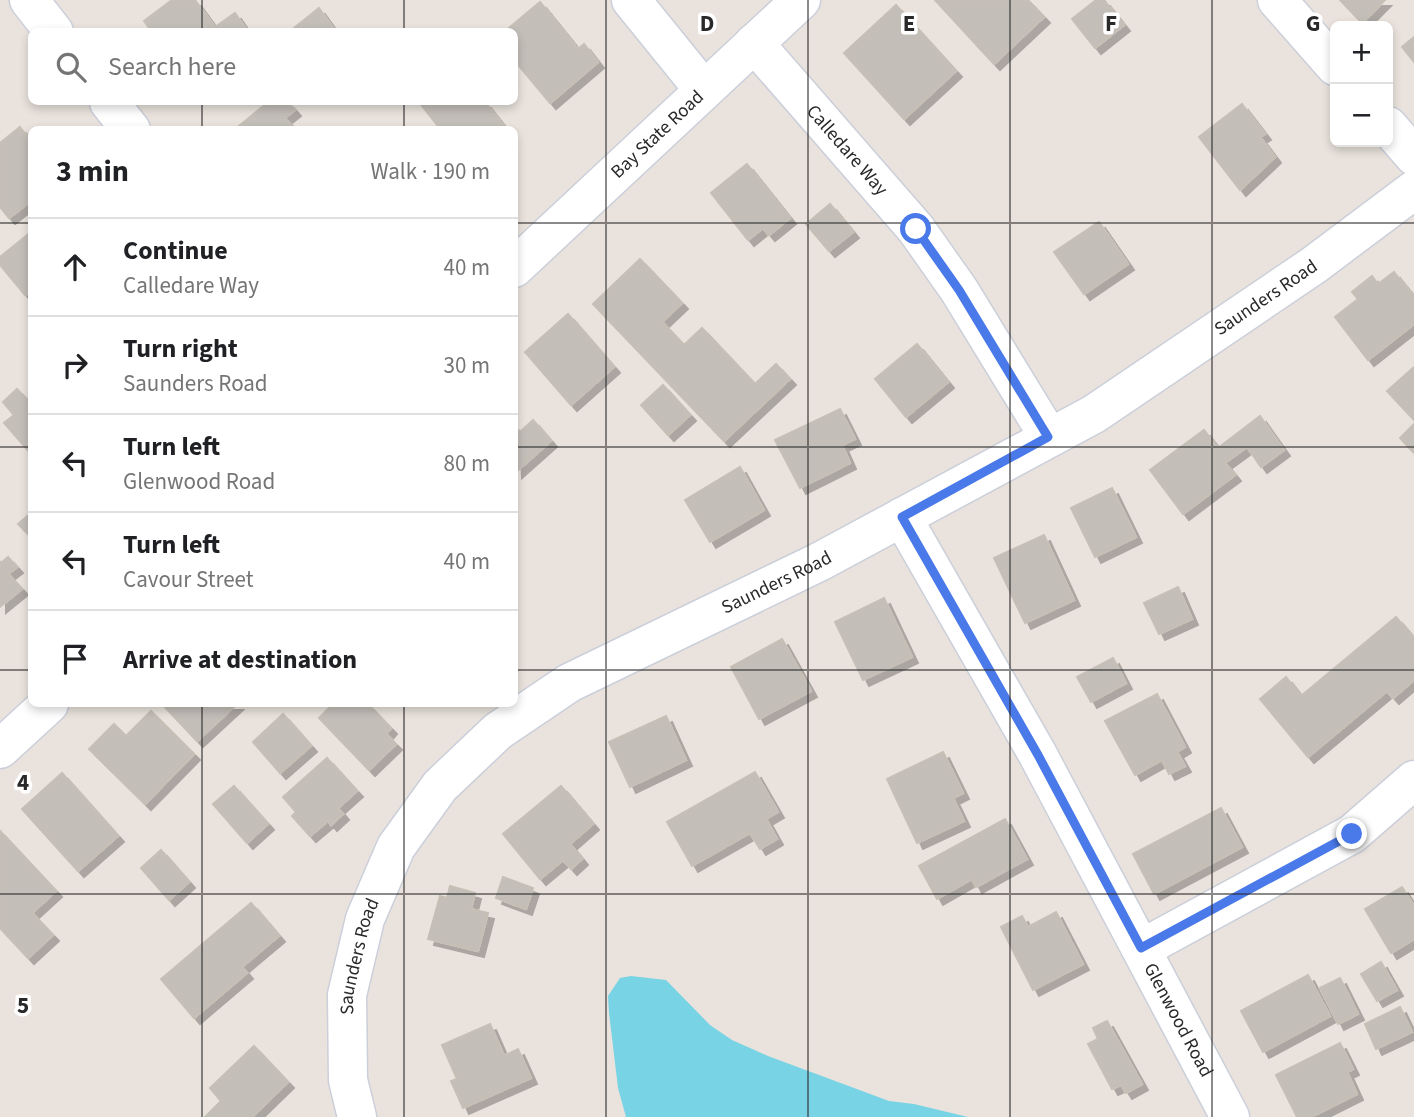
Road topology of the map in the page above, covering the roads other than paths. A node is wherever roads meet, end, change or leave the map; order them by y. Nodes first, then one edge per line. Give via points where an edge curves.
1 (29, 0) edge
2 (631, 0) edge
3 (801, 0) edge
4 (1277, 0) edge
5 (51, 28) edge
6 (754, 43) junction
7 (1330, 60) edge
8 (704, 90) junction
9 (111, 105) edge
10 (128, 126) edge
11 (1393, 132) edge
12 (1414, 156) edge
13 (1414, 190) edge
14 (518, 264) edge
15 (1048, 437) junction
16 (902, 517) junction
17 (44, 707) edge
18 (5, 733) edge
19 (1414, 780) edge
20 (1141, 948) junction
21 (356, 1117) edge
22 (1230, 1117) edge

1 - 5 street
2 - 8 street
3 - 6 street, Bay State Road
4 - 7 street
6 - 8 street, Bay State Road
6 - 15 street, Calledare Way via 923,239
8 - 14 street, Bay State Road
9 - 10 street
11 - 12 street
13 - 15 street, Saunders Road via 1314,265 1094,414
15 - 16 street, Saunders Road
16 - 20 street, Glenwood Road via 1038,755
16 - 21 street, Saunders Road via 569,683 498,731 440,786 396,847 365,919 347,995 348,1080
17 - 18 street
19 - 20 street via 1352,834
20 - 22 street, Glenwood Road

